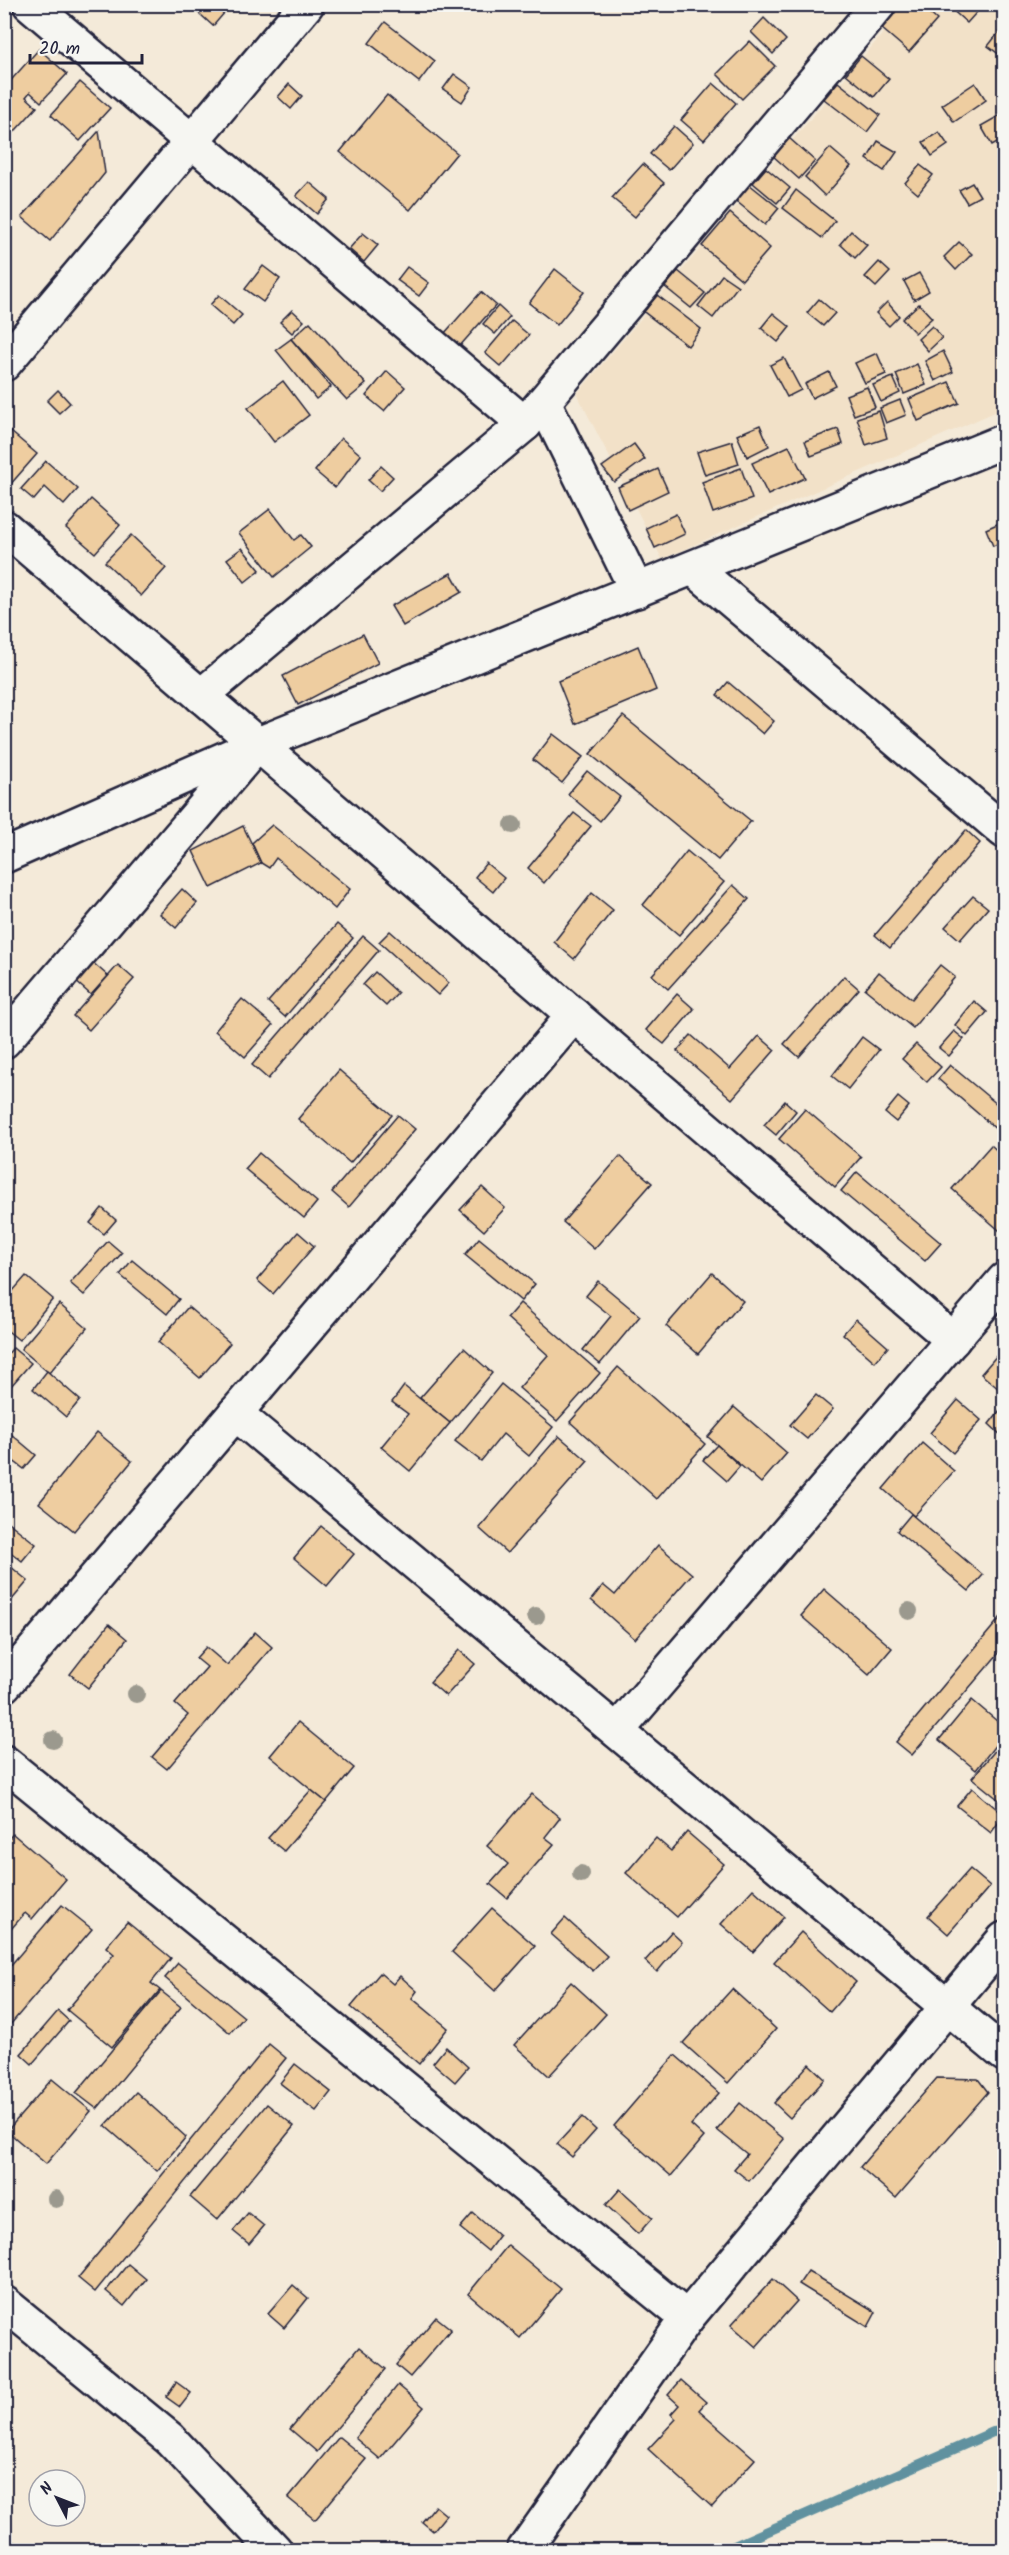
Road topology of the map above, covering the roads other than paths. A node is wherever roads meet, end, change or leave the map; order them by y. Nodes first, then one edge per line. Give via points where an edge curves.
1 (30, 4) edge
2 (307, 4) edge
3 (879, 4) edge
4 (190, 141) junction
5 (4, 364) edge
6 (534, 413) junction
7 (1005, 441) edge
8 (4, 527) edge
9 (693, 568) junction
10 (637, 591) junction
11 (201, 696) junction
12 (258, 744) junction
13 (1005, 831) edge
14 (4, 856) edge
15 (574, 1015) junction
16 (4, 1041) edge
17 (1005, 1280) edge
18 (953, 1340) junction
19 (236, 1413) junction
20 (4, 1685) edge
21 (617, 1731) junction
22 (4, 1762) edge
23 (1005, 1939) edge
24 (948, 2007) junction
25 (1005, 2054) edge
26 (4, 2303) edge
27 (687, 2318) junction
28 (275, 2550) edge
29 (524, 2550) edge

1 - 4 street
2 - 4 street
3 - 6 street
4 - 5 street
4 - 6 street
6 - 10 street
6 - 11 street
7 - 9 street
8 - 11 street
9 - 10 street
9 - 13 street
10 - 12 street
11 - 12 street
12 - 14 street
12 - 15 street
12 - 16 street
15 - 18 street
15 - 19 street
17 - 18 street
18 - 21 street
19 - 20 street
19 - 21 street
21 - 24 street
22 - 27 street
23 - 24 street
24 - 25 street
24 - 27 street
26 - 28 street via 170,2439
27 - 29 street

